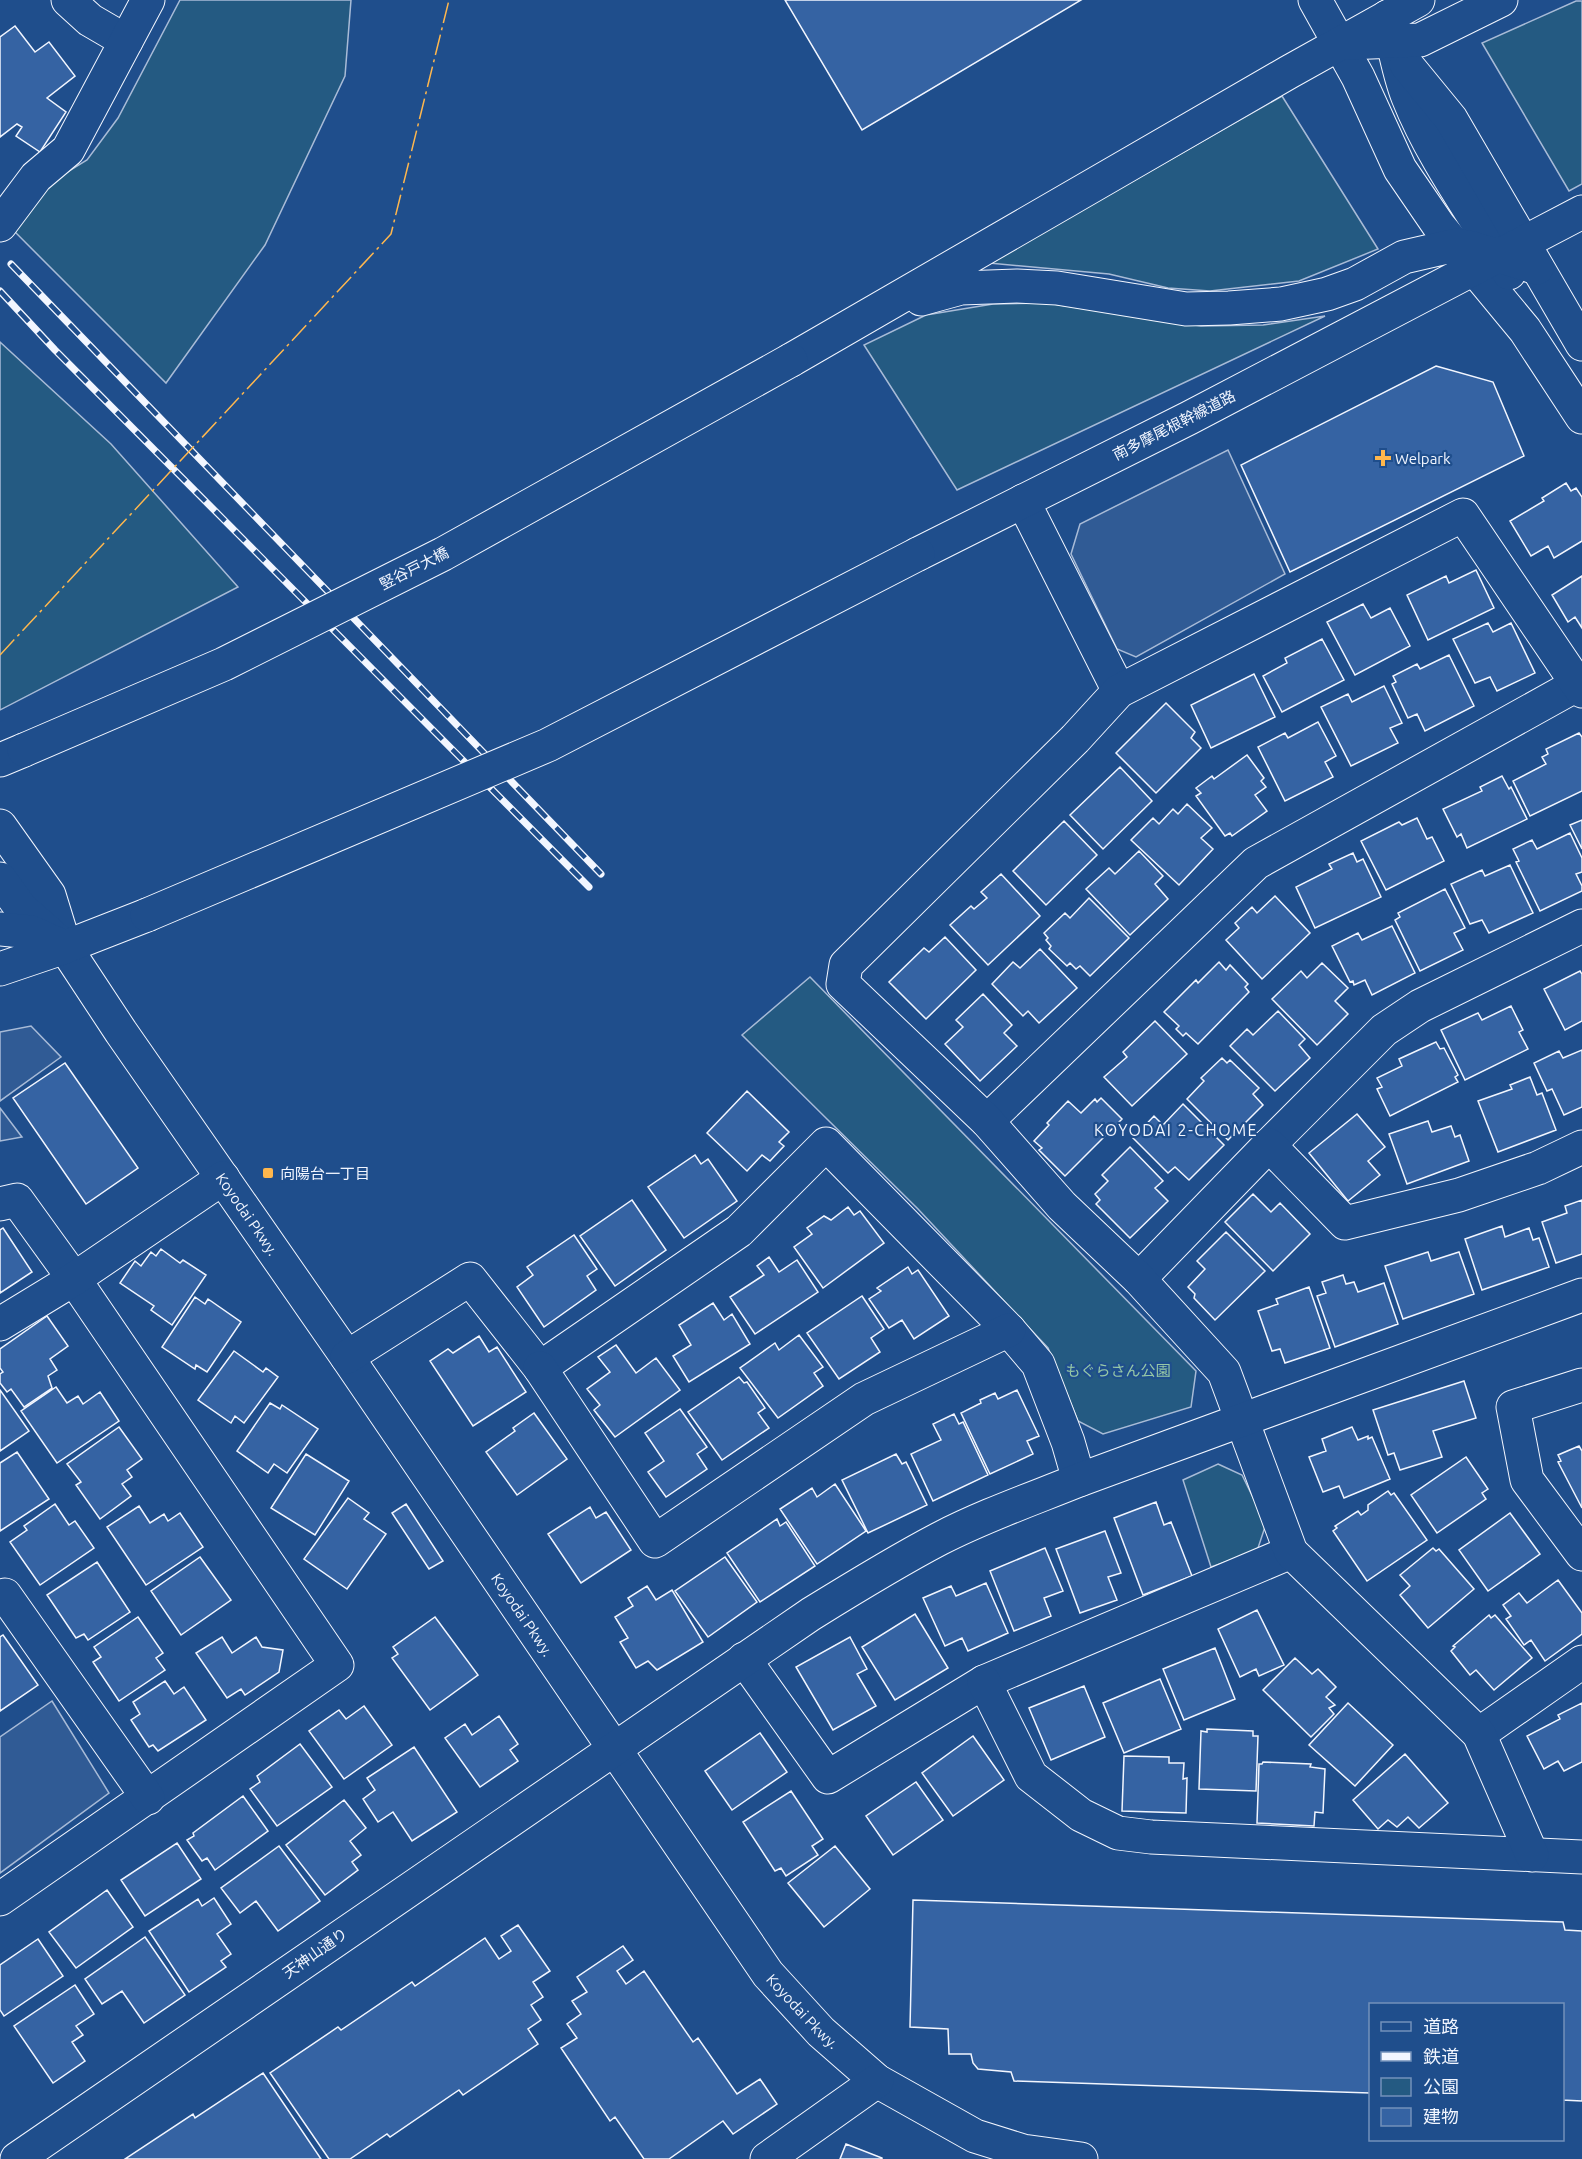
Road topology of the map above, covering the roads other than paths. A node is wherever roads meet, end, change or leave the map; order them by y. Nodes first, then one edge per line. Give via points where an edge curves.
1 (68, 0) edge
2 (148, 0) edge
3 (1316, 0) edge
4 (1339, 0) edge
5 (1418, 0) edge
6 (1501, 0) edge
7 (126, 41) junction
8 (1382, 54) junction
9 (1574, 216) edge
10 (0, 225) edge
11 (1477, 257) junction
12 (871, 315) junction
13 (1582, 344) edge
14 (1582, 392) edge
15 (1582, 417) edge
16 (1023, 501) junction
17 (1580, 688) edge
18 (1119, 691) junction
19 (12, 755) edge
20 (0, 826) edge
21 (0, 879) edge
22 (1582, 926) edge
23 (0, 929) edge
24 (65, 947) junction
25 (6, 967) edge
26 (987, 1121) junction
27 (1269, 1145) junction
28 (1582, 1147) edge
29 (223, 1178) junction
30 (0, 1204) edge
31 (74, 1279) junction
32 (1139, 1279) junction
33 (1582, 1295) edge
34 (0, 1324) edge
35 (1009, 1330) junction
36 (347, 1358) junction
37 (540, 1368) junction
38 (1582, 1385) edge
39 (1244, 1421) junction
40 (1079, 1480) junction
41 (1291, 1552) junction
42 (1582, 1554) edge
43 (0, 1598) edge
44 (744, 1659) junction
45 (1582, 1662) edge
46 (984, 1682) junction
47 (1479, 1734) junction
48 (614, 1748) junction
49 (147, 1798) junction
50 (1532, 1855) junction
51 (1582, 1857) edge
52 (0, 1899) edge
53 (877, 2081) junction
54 (17, 2159) edge
55 (767, 2159) edge
56 (1081, 2159) edge

1 - 7 street via 90,20
2 - 7 street
3 - 8 street
4 - 8 street
5 - 8 street
6 - 8 street
7 - 10 street via 68,150 36,177
8 - 11 street via 1452,183
8 - 11 street via 1439,193 1457,231
8 - 11 street via 1451,119 1498,200
8 - 11 street via 1358,77 1400,169
8 - 12 street via 1289,72
9 - 11 street
11 - 12 street via 1404,257 1355,284 1281,304 1186,309 1057,288 991,286 961,288
11 - 13 street via 1561,311
11 - 14 street via 1545,336
11 - 15 street
11 - 16 street, 南多摩尾根幹線道路 via 1189,418
12 - 19 street, 竪谷戸大橋, bridge via 443,554 224,664
16 - 18 street
16 - 24 street, 南多摩尾根幹線道路, bridge via 548,745
17 - 18 street via 1462,515
17 - 26 street via 1256,863
18 - 26 street via 846,965 843,984
20 - 24 street, Koyodai Pkwy. via 49,895
21 - 24 street, Koyodai Pkwy. via 21,908
22 - 27 street via 1420,1006 1384,1030
23 - 24 street via 31,932
24 - 25 street
24 - 29 street, Koyodai Pkwy.
26 - 32 street via 1062,1206
27 - 28 street via 1345,1223 1459,1195 1538,1168
27 - 32 street
29 - 31 street
29 - 36 street, Koyodai Pkwy.
30 - 31 street via 17,1200
31 - 34 street
31 - 49 street via 337,1665
32 - 39 street via 1224,1372
33 - 39 street, 天神山通り
35 - 37 street via 864,1399 655,1542
35 - 37 street via 826,1144 739,1231
35 - 40 street via 1038,1364
36 - 37 street via 470,1279
36 - 48 street, Koyodai Pkwy.
38 - 42 street via 1513,1407 1527,1480
39 - 40 street, 天神山通り
39 - 41 street
40 - 44 street, 天神山通り via 940,1539 865,1580
41 - 46 street
41 - 47 street
43 - 49 street via 5,1595
44 - 46 street via 828,1778
44 - 48 street, 天神山通り
45 - 47 street
46 - 50 street via 1031,1776 1081,1815 1118,1833
47 - 50 street
48 - 53 street, Koyodai Pkwy. via 768,1974 821,2032
48 - 54 street, 天神山通り
49 - 52 street
50 - 51 street
53 - 55 street
53 - 56 street, Koyodai Pkwy. via 975,2136 1023,2151

